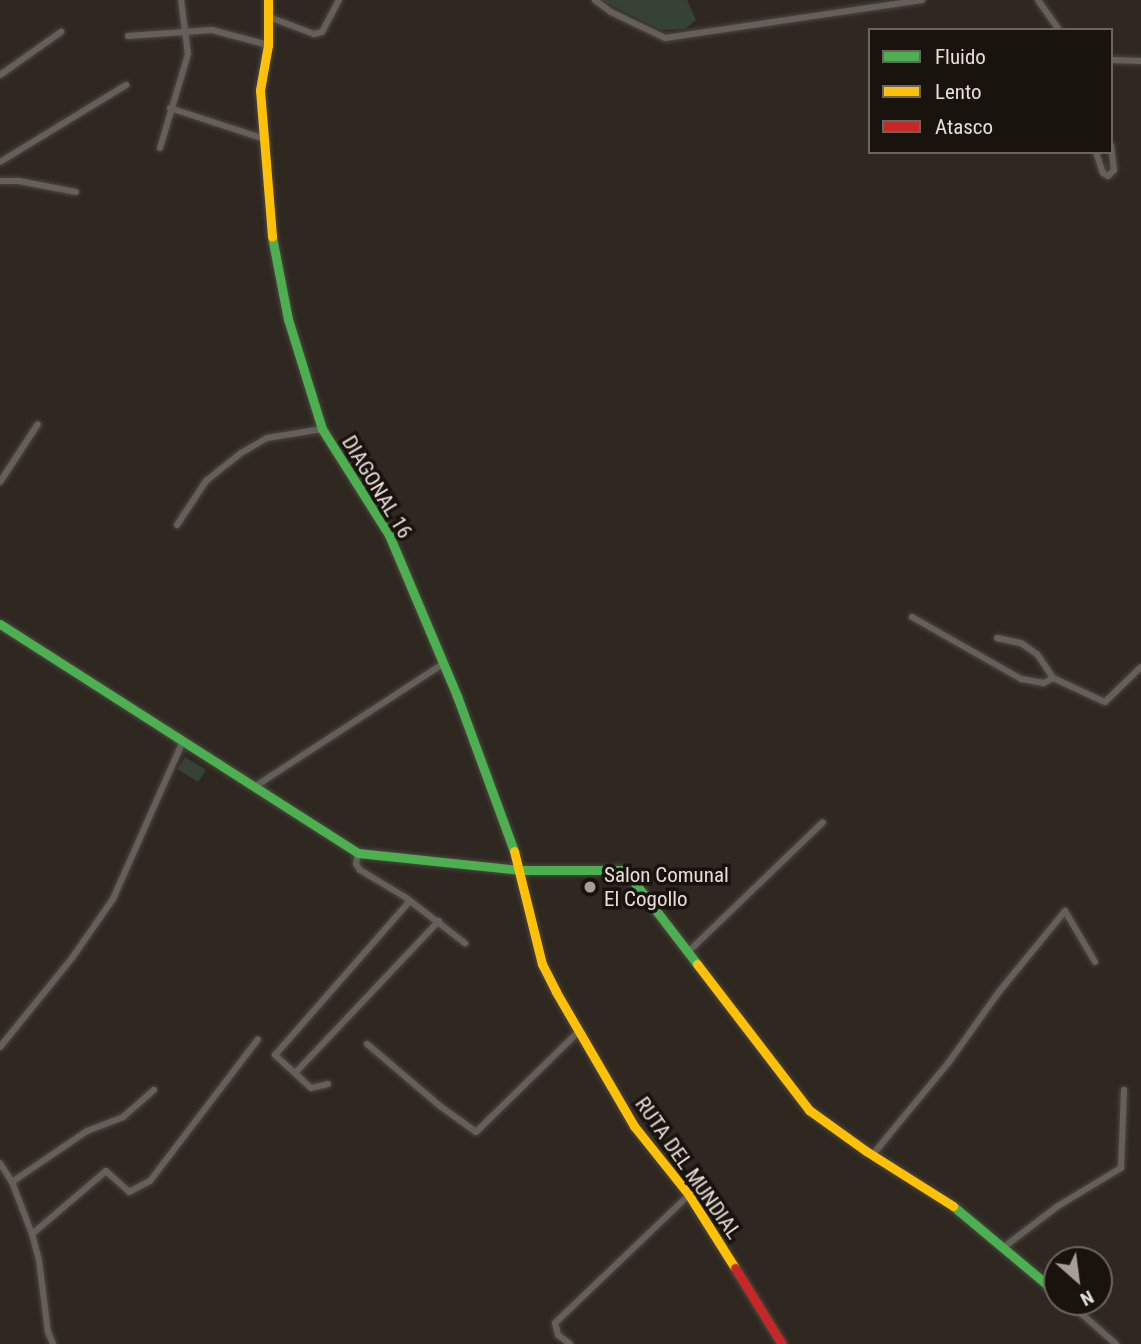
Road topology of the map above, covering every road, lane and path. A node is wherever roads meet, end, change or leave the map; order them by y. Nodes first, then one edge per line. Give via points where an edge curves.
1 (181, 0) edge
2 (268, 0) edge
3 (339, 0) edge
4 (594, 0) edge
5 (922, 0) edge
6 (1038, 0) edge
7 (269, 18) junction
8 (1058, 28) edge
9 (61, 32) dead end
10 (185, 32) junction
11 (128, 36) dead end
12 (268, 45) junction
13 (1113, 60) edge
14 (1141, 61) edge
15 (0, 75) edge
16 (126, 85) dead end
17 (170, 108) junction
18 (265, 139) junction
19 (160, 148) dead end
20 (1098, 154) edge
21 (1112, 154) edge
22 (0, 162) edge
23 (0, 181) edge
24 (76, 192) dead end
25 (38, 424) dead end
26 (322, 429) junction
27 (0, 482) edge
28 (177, 525) dead end
29 (912, 617) dead end
30 (0, 624) edge
31 (997, 638) dead end
32 (443, 664) junction
33 (1141, 667) edge
34 (1053, 678) junction
35 (182, 743) junction
36 (253, 788) junction
37 (823, 822) dead end
38 (358, 853) junction
39 (521, 870) junction
40 (410, 901) junction
41 (439, 921) junction
42 (465, 943) dead end
43 (688, 952) junction
44 (1095, 962) dead end
45 (579, 1031) junction
46 (258, 1039) dead end
47 (367, 1044) dead end
48 (0, 1047) edge
49 (588, 1048) joint
50 (296, 1072) junction
51 (328, 1084) dead end
52 (154, 1090) dead end
53 (1124, 1090) dead end
54 (874, 1153) junction
55 (0, 1163) edge
56 (12, 1182) junction
57 (689, 1195) junction
58 (32, 1234) junction
59 (1004, 1247) junction
60 (1043, 1281) edge
61 (1084, 1316) edge
62 (53, 1344) edge
63 (569, 1344) edge
64 (782, 1344) edge
65 (1116, 1344) edge

1 - 10 street
2 - 7 street, DIAGONAL 16
3 - 7 street via 322,32 314,34
4 - 5 street via 665,38
6 - 8 street
7 - 12 street, DIAGONAL 16
9 - 15 street
10 - 11 street
10 - 12 street via 212,30
10 - 17 street via 187,54
12 - 18 street, DIAGONAL 16 via 260,90
13 - 14 street
16 - 22 street
17 - 18 street
17 - 19 street
18 - 26 street, DIAGONAL 16 via 270,219 288,319
20 - 21 street via 1108,176 1114,170
23 - 24 street
25 - 27 street
26 - 28 street via 267,438 241,453 206,481
26 - 32 street, DIAGONAL 16 via 389,535
29 - 34 street via 1021,679 1044,683
30 - 35 street
31 - 34 street via 1021,643 1037,654
32 - 36 street
32 - 39 street, DIAGONAL 16
33 - 34 street via 1107,702
35 - 36 street
35 - 48 street via 113,899
36 - 38 street
37 - 43 street
38 - 39 street
38 - 40 street via 360,870
39 - 43 street via 625,870
39 - 45 street, DIAGONAL 16 via 542,964
40 - 41 street
40 - 50 street via 275,1055
41 - 42 street
41 - 50 street
43 - 54 street via 809,1110
44 - 54 street via 1065,911
45 - 47 street via 476,1132
45 - 49 street, DIAGONAL 16
46 - 58 street via 150,1181 130,1192 106,1171
49 - 57 street, RUTA DEL MUNDIAL via 634,1126
50 - 51 street via 311,1088
52 - 56 street via 123,1117 87,1131
53 - 59 street via 1121,1168 1058,1206
54 - 59 street via 942,1196
55 - 56 street
56 - 58 street
57 - 63 street via 555,1323 558,1335
57 - 64 street, RUTA DEL MUNDIAL
58 - 62 street
59 - 60 street
61 - 65 street

